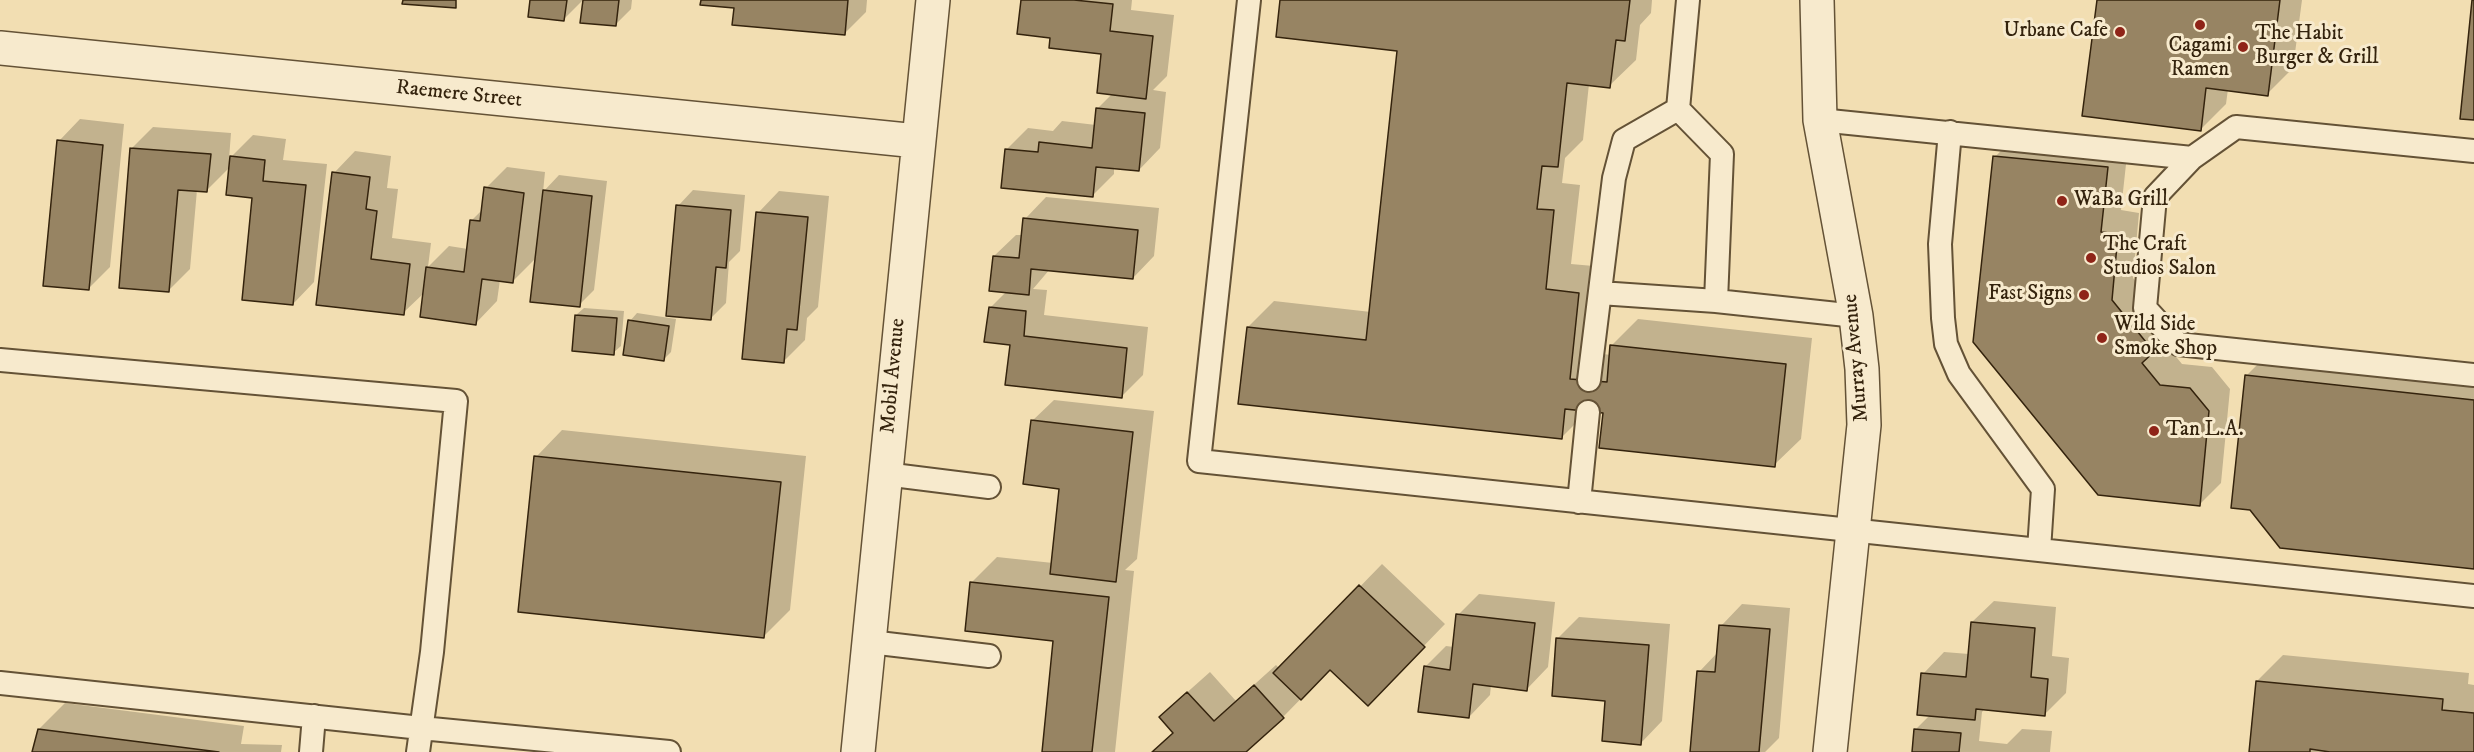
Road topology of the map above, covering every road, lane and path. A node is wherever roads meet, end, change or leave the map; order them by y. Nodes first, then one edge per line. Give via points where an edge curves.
1 (933, 0) edge
2 (1249, 0) edge
3 (1688, 0) edge
4 (1817, 0) edge
5 (0, 48) edge
6 (1678, 109) junction
7 (1820, 120) junction
8 (1950, 132) junction
9 (917, 141) junction
10 (2474, 151) edge
11 (2192, 158) junction
12 (1600, 293) junction
13 (1716, 301) junction
14 (1856, 316) junction
15 (0, 360) edge
16 (2474, 375) edge
17 (1589, 381) dead end
18 (1588, 412) dead end
19 (885, 474) junction
20 (989, 486) dead end
21 (1579, 502) junction
22 (1855, 530) junction
23 (2039, 550) junction
24 (2474, 596) edge
25 (870, 642) junction
26 (989, 656) dead end
27 (0, 683) edge
28 (314, 716) junction
29 (421, 728) junction
30 (523, 745) edge
31 (311, 752) edge
32 (418, 752) edge
33 (669, 752) edge
34 (858, 752) edge
35 (1830, 752) edge

1 - 9 street, Mobil Avenue
2 - 21 lane via 1198,461
3 - 6 lane
4 - 7 street, Murray Avenue
5 - 9 street, Raemere Street
6 - 12 lane via 1623,140 1614,178
6 - 13 lane via 1722,154
7 - 8 lane
7 - 14 street, Murray Avenue
8 - 11 lane
8 - 23 lane via 1940,244 1946,344 1959,374 2043,489
9 - 19 street, Mobil Avenue
10 - 11 lane via 2236,127
11 - 16 lane via 2155,197 2145,308 2178,344
12 - 13 lane
12 - 17 lane
13 - 14 lane
14 - 22 street, Murray Avenue via 1864,425
15 - 29 lane via 456,401
18 - 21 lane
19 - 20 lane
19 - 25 street, Mobil Avenue
21 - 22 lane
22 - 23 lane
22 - 35 street, Murray Avenue
23 - 24 lane
25 - 26 lane
25 - 34 street, Mobil Avenue
27 - 28 lane
28 - 29 lane
28 - 31 lane
29 - 30 lane
29 - 32 lane
30 - 33 lane

